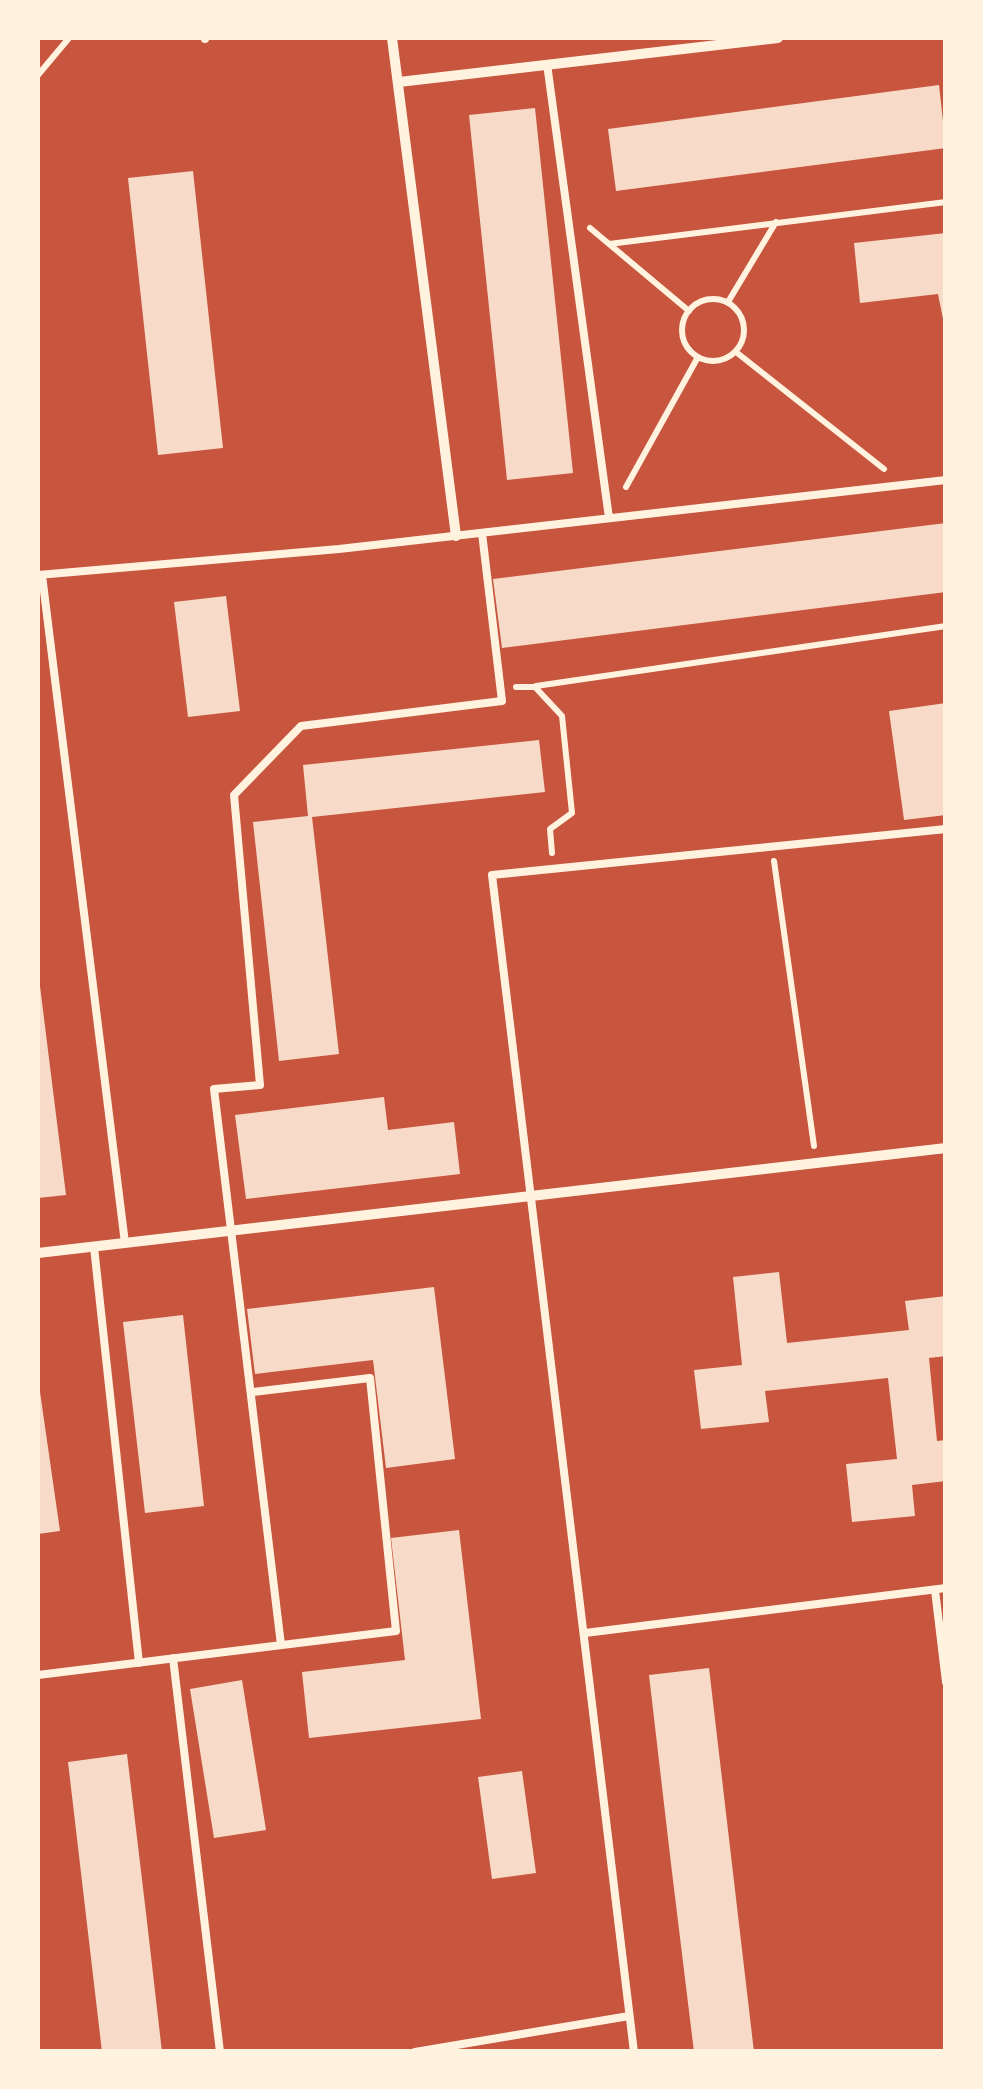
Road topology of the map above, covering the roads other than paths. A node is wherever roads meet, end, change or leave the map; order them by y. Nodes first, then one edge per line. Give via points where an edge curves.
1 (392, 38) edge
2 (778, 38) edge
3 (547, 64) junction
4 (399, 82) junction
5 (946, 480) edge
6 (609, 518) junction
7 (482, 533) junction
8 (456, 536) junction
9 (40, 575) edge
10 (946, 829) edge
11 (946, 1148) edge
12 (528, 1195) junction
13 (234, 1230) junction
14 (124, 1243) junction
15 (94, 1246) junction
16 (38, 1253) edge
17 (253, 1392) junction
18 (946, 1588) edge
19 (935, 1590) junction
20 (585, 1633) junction
21 (281, 1645) junction
22 (173, 1658) junction
23 (140, 1662) junction
24 (38, 1675) edge
25 (946, 1682) edge
26 (629, 2016) junction
27 (220, 2052) edge
28 (415, 2052) edge
29 (634, 2052) edge

1 - 4 street
2 - 3 street
3 - 4 street
3 - 6 lane
4 - 8 street
5 - 6 lane
6 - 7 lane
7 - 8 lane
7 - 13 lane via 502,701 301,726 234,794 260,1085 214,1090
8 - 9 lane
9 - 14 lane
10 - 12 lane via 492,875
11 - 12 street
12 - 13 street
12 - 20 lane
13 - 14 street
13 - 17 lane
14 - 15 street
15 - 16 street
15 - 23 lane
17 - 21 lane
17 - 21 lane via 370,1378 396,1631
18 - 19 lane
19 - 20 lane
19 - 25 lane
20 - 26 lane
21 - 22 lane
22 - 23 lane
22 - 27 lane
23 - 24 lane
26 - 28 lane
26 - 29 lane

